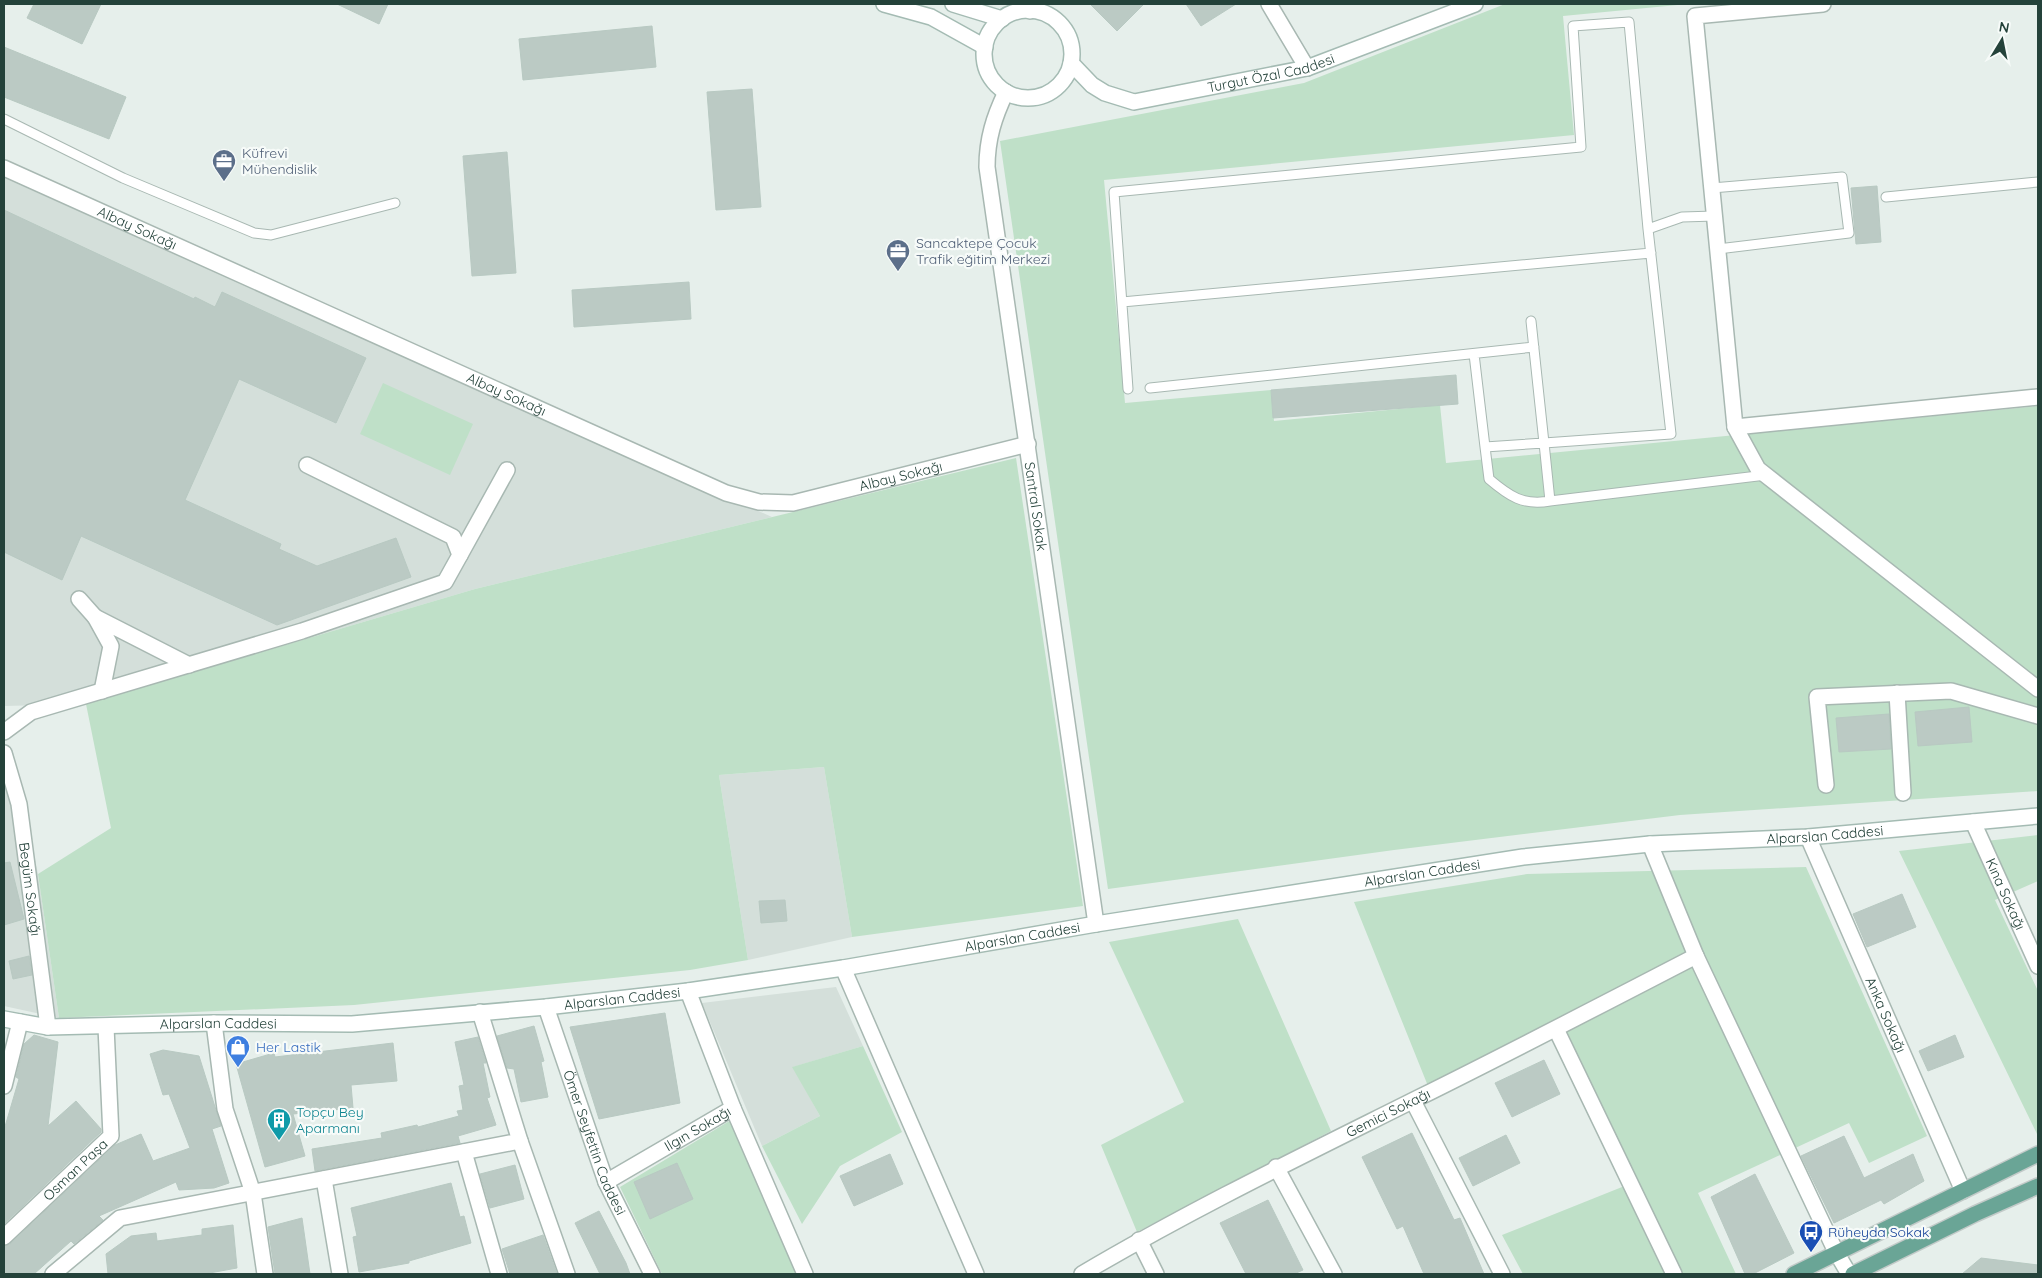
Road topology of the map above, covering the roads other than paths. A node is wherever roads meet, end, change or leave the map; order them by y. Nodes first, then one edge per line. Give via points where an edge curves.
1 (884, 4) edge
2 (953, 4) edge
3 (1269, 4) edge
4 (1476, 4) edge
5 (1823, 4) edge
6 (1027, 7) edge
7 (1002, 19) junction
8 (985, 47) junction
9 (1071, 63) junction
10 (1307, 68) junction
11 (1006, 92) junction
12 (4, 119) edge
13 (4, 168) edge
14 (2038, 182) edge
15 (1712, 188) junction
16 (1886, 197) dead end
17 (395, 203) dead end
18 (1715, 216) junction
19 (1648, 229) junction
20 (1718, 249) junction
21 (1651, 253) junction
22 (1122, 302) junction
23 (1531, 321) dead end
24 (1534, 348) junction
25 (1474, 354) junction
26 (1150, 388) dead end
27 (1128, 389) dead end
28 (2038, 397) edge
29 (1735, 427) junction
30 (1544, 443) junction
31 (1028, 444) junction
32 (1485, 448) junction
33 (307, 464) dead end
34 (507, 470) dead end
35 (1766, 476) junction
36 (1550, 501) junction
37 (460, 555) junction
38 (79, 599) dead end
39 (95, 617) junction
40 (189, 665) junction
41 (2038, 689) edge
42 (102, 691) junction
43 (1897, 693) junction
44 (2038, 716) edge
45 (4, 732) edge
46 (4, 753) edge
47 (1826, 786) dead end
48 (1903, 794) dead end
49 (2038, 816) edge
50 (1973, 822) junction
51 (1808, 837) junction
52 (1650, 844) junction
53 (1096, 924) junction
54 (1696, 956) junction
55 (2038, 966) edge
56 (843, 968) junction
57 (688, 991) junction
58 (546, 1007) junction
59 (480, 1012) junction
60 (4, 1020) edge
61 (20, 1022) junction
62 (214, 1023) junction
63 (48, 1027) junction
64 (106, 1027) junction
65 (1556, 1029) junction
66 (4, 1086) edge
67 (1412, 1101) junction
68 (733, 1108) junction
69 (520, 1141) junction
70 (464, 1152) junction
71 (2038, 1154) edge
72 (1276, 1167) junction
73 (324, 1179) junction
74 (606, 1182) junction
75 (2038, 1186) edge
76 (1963, 1191) junction
77 (253, 1193) junction
78 (4, 1237) edge
79 (1139, 1240) junction
80 (1836, 1252) junction
81 (53, 1274) edge
82 (265, 1274) edge
83 (340, 1274) edge
84 (499, 1274) edge
85 (567, 1274) edge
86 (652, 1274) edge
87 (805, 1274) edge
88 (976, 1274) edge
89 (1082, 1274) edge
90 (1156, 1274) edge
91 (1334, 1274) edge
92 (1502, 1274) edge
93 (1674, 1274) edge
94 (1794, 1274) edge
95 (1849, 1274) edge
96 (1854, 1274) edge

1 - 8 street via 932,17
2 - 7 street
3 - 10 street
4 - 10 street, Turgut Özal Caddesi
5 - 15 street via 1695,16
6 - 7 street
6 - 9 street via 1058,22 1067,34
7 - 8 street via 992,29
8 - 11 street via 986,69 993,81
9 - 10 street, Turgut Özal Caddesi via 1092,85 1105,93 1134,102
9 - 11 street via 1055,89 1043,96 1030,98
11 - 31 street, Santral Sokak via 991,129 987,167
12 - 17 lane via 123,178 254,233 271,235
13 - 31 street, Albay Sokağı via 726,493 759,502 793,503
14 - 16 lane
15 - 18 street
15 - 20 lane via 1842,177 1849,233
18 - 19 lane via 1682,217
18 - 20 street
19 - 21 lane
19 - 22 lane via 1629,22 1573,26 1580,147 1114,192
20 - 29 street
21 - 22 lane
21 - 30 lane via 1671,434
22 - 27 lane
23 - 24 lane
24 - 25 lane
24 - 30 lane
25 - 26 lane
25 - 32 lane
28 - 29 street
29 - 35 street via 1758,469
30 - 32 lane
30 - 36 lane
31 - 53 street, Santral Sokak
32 - 36 lane via 1489,478 1509,495 1534,504
33 - 37 street via 453,538
34 - 37 street
35 - 36 lane
35 - 41 street
37 - 40 street via 445,582 302,631
38 - 39 street
39 - 40 street
39 - 42 street via 111,646
40 - 42 street
42 - 45 street via 31,712
43 - 44 street via 1951,691
43 - 47 street via 1817,697
43 - 48 street
46 - 63 street, Begüm Sokağı via 19,804
49 - 50 street, Alparslan Caddesi
50 - 51 street, Alparslan Caddesi
50 - 55 street, Kına Sokağı
51 - 52 street, Alparslan Caddesi
51 - 76 street, Anka Sokağı
52 - 53 street, Alparslan Caddesi via 1522,857
52 - 54 street
53 - 56 street, Alparslan Caddesi
54 - 65 street, Gemici Sokağı
54 - 80 street
56 - 57 street, Alparslan Caddesi
56 - 88 street
57 - 58 street, Alparslan Caddesi
57 - 68 street, Ilgın Sokağı
58 - 59 street, Alparslan Caddesi
58 - 74 street, Ömer Seyfettin Caddesi
59 - 62 street, Alparslan Caddesi via 352,1024
59 - 69 street
60 - 61 street, Alparslan Caddesi
61 - 63 street, Alparslan Caddesi
61 - 66 street
62 - 64 street, Alparslan Caddesi
62 - 77 street via 225,1109
63 - 64 street, Alparslan Caddesi
64 - 78 street, Osman Paşa via 111,1136
65 - 67 street, Gemici Sokağı
65 - 93 street
67 - 72 street, Gemici Sokağı
67 - 92 street
68 - 74 street, Ilgın Sokağı
68 - 87 street
69 - 70 street
69 - 85 street
70 - 73 street
70 - 84 street
71 - 76 main road
72 - 79 street, Gemici Sokağı
72 - 91 street
73 - 77 street
73 - 83 street
74 - 86 street, Ömer Seyfettin Caddesi
75 - 96 main road
76 - 80 main road
77 - 81 street via 120,1218
77 - 82 street
79 - 89 street, Gemici Sokağı
79 - 90 street
80 - 94 main road
80 - 95 street

